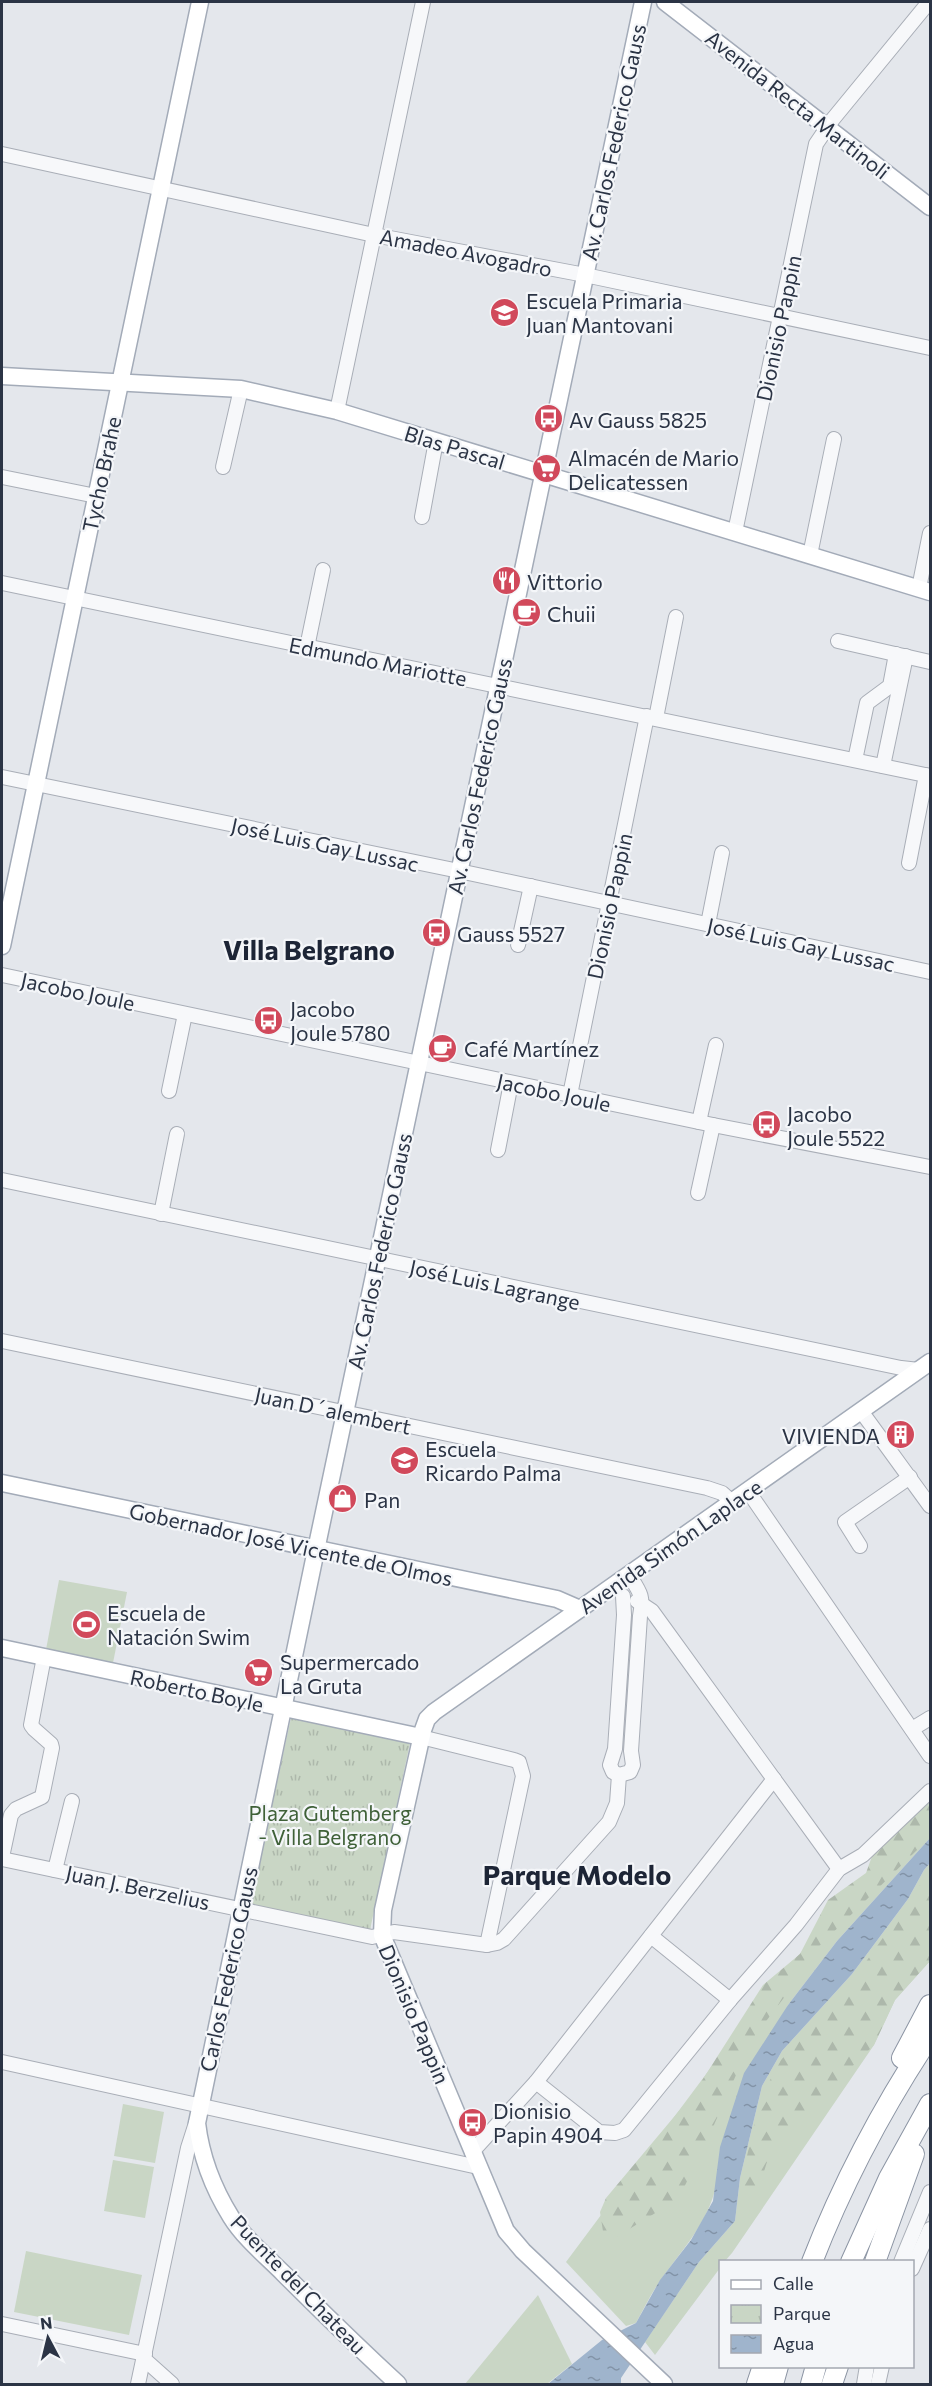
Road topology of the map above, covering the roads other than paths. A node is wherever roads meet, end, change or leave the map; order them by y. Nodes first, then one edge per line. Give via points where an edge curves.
1 (200, 2) edge
2 (423, 2) edge
3 (643, 2) edge
4 (665, 2) edge
5 (676, 2) edge
6 (684, 2) edge
7 (929, 2) edge
8 (739, 44) junction
9 (830, 123) junction
10 (2, 154) edge
11 (160, 188) junction
12 (930, 195) edge
13 (930, 207) edge
14 (374, 235) junction
15 (585, 275) junction
16 (781, 316) junction
17 (930, 348) edge
18 (2, 376) edge
19 (119, 384) junction
20 (242, 389) junction
21 (337, 411) junction
22 (834, 439) dead end
23 (436, 441) junction
24 (223, 468) dead end
25 (543, 474) junction
26 (2, 477) edge
27 (96, 496) junction
28 (422, 517) dead end
29 (735, 532) junction
30 (930, 533) edge
31 (810, 555) junction
32 (323, 570) dead end
33 (2, 583) edge
34 (925, 590) edge
35 (74, 598) junction
36 (676, 617) dead end
37 (838, 641) dead end
38 (307, 647) junction
39 (901, 655) junction
40 (930, 662) edge
41 (498, 685) junction
42 (895, 686) junction
43 (652, 717) junction
44 (855, 760) junction
45 (883, 766) junction
46 (928, 775) edge
47 (2, 777) edge
48 (35, 784) junction
49 (722, 853) dead end
50 (909, 864) dead end
51 (459, 871) junction
52 (531, 886) junction
53 (609, 903) junction
54 (708, 924) junction
55 (518, 945) dead end
56 (2, 946) edge
57 (930, 972) edge
58 (2, 975) edge
59 (185, 1014) junction
60 (716, 1045) dead end
61 (418, 1063) junction
62 (511, 1083) junction
63 (169, 1091) dead end
64 (570, 1095) junction
65 (699, 1122) junction
66 (713, 1125) junction
67 (177, 1134) dead end
68 (498, 1150) dead end
69 (930, 1167) edge
70 (2, 1180) edge
71 (698, 1193) dead end
72 (161, 1214) junction
73 (377, 1259) junction
74 (2, 1341) edge
75 (925, 1366) edge
76 (861, 1411) junction
77 (345, 1413) junction
78 (910, 1477) junction
79 (2, 1483) edge
80 (748, 1491) junction
81 (732, 1502) junction
82 (930, 1506) edge
83 (860, 1546) dead end
84 (316, 1550) junction
85 (629, 1575) junction
86 (617, 1592) junction
87 (643, 1603) junction
88 (580, 1610) junction
89 (2, 1648) edge
90 (44, 1657) junction
91 (282, 1709) junction
92 (930, 1718) edge
93 (912, 1730) junction
94 (421, 1737) junction
95 (930, 1756) edge
96 (619, 1775) junction
97 (774, 1779) junction
98 (930, 1791) edge
99 (72, 1801) dead end
100 (2, 1858) edge
101 (839, 1869) junction
102 (56, 1870) junction
103 (242, 1909) junction
104 (494, 1920) junction
105 (511, 1930) junction
106 (382, 1935) junction
107 (651, 1936) junction
108 (487, 1945) junction
109 (730, 2001) junction
110 (930, 2005) edge
111 (930, 2036) edge
112 (2, 2062) edge
113 (536, 2082) junction
114 (930, 2104) edge
115 (198, 2112) junction
116 (930, 2122) edge
117 (862, 2151) junction
118 (203, 2155) junction
119 (475, 2159) junction
120 (185, 2165) junction
121 (930, 2192) edge
122 (839, 2198) junction
123 (930, 2229) edge
124 (802, 2260) edge
125 (813, 2260) edge
126 (852, 2260) edge
127 (876, 2260) edge
128 (902, 2260) edge
129 (914, 2265) edge
130 (2, 2324) edge
131 (145, 2356) junction
132 (763, 2368) edge
133 (778, 2368) edge
134 (816, 2368) edge
135 (838, 2368) edge
136 (867, 2368) edge
137 (882, 2368) edge
138 (138, 2385) edge
139 (172, 2385) edge
140 (398, 2385) edge
141 (664, 2385) edge
142 (756, 2385) edge
143 (773, 2385) edge
144 (811, 2385) edge
145 (832, 2385) edge
146 (864, 2385) edge
147 (878, 2385) edge

1 - 11 main road, Tycho Brahe
2 - 14 street
3 - 15 main road, Av. Carlos Federico Gauss
4 - 9 main road, Avenida Recta Martinoli
5 - 8 main road via 731,44
6 - 8 main road, Avenida Recta Martinoli
7 - 9 street, Dionisio Pappin
8 - 9 main road, Avenida Recta Martinoli
9 - 12 main road, Avenida Recta Martinoli
9 - 13 main road, Avenida Recta Martinoli
9 - 16 street, Dionisio Pappin via 816,144
10 - 11 street, Amadeo Avogadro
11 - 14 street, Amadeo Avogadro
11 - 19 main road, Tycho Brahe
14 - 15 street, Amadeo Avogadro
14 - 21 street
15 - 16 street, Amadeo Avogadro
15 - 25 main road, Av. Carlos Federico Gauss
16 - 17 street, Amadeo Avogadro
16 - 29 street, Dionisio Pappin
18 - 19 main road, Blas Pascal
19 - 20 main road, Blas Pascal
19 - 27 main road, Tycho Brahe
20 - 21 main road, Blas Pascal
20 - 24 street
21 - 23 main road, Blas Pascal
22 - 31 street
23 - 25 main road, Blas Pascal
23 - 28 street
25 - 29 main road, Blas Pascal
25 - 41 main road, Av. Carlos Federico Gauss
26 - 27 street
27 - 35 main road, Tycho Brahe
29 - 31 main road, Blas Pascal
30 - 34 street
31 - 34 main road, Blas Pascal
32 - 38 street
33 - 35 street, Edmundo Mariotte
35 - 38 street, Edmundo Mariotte
35 - 48 main road, Tycho Brahe
36 - 43 street, Dionisio Pappin
37 - 39 street
38 - 41 street, Edmundo Mariotte
39 - 40 street
39 - 42 street
41 - 43 street, Edmundo Mariotte
41 - 51 main road, Av. Carlos Federico Gauss
42 - 44 street via 867,703
42 - 45 street
43 - 44 street, Edmundo Mariotte
43 - 53 street, Dionisio Pappin
44 - 45 street, Edmundo Mariotte
45 - 46 street, Edmundo Mariotte
46 - 50 street
47 - 48 street, José Luis Gay Lussac
48 - 51 street, José Luis Gay Lussac
48 - 56 main road, Tycho Brahe
49 - 54 street
51 - 52 street, José Luis Gay Lussac
51 - 61 main road, Av. Carlos Federico Gauss
52 - 53 street, José Luis Gay Lussac
52 - 55 street
53 - 54 street, José Luis Gay Lussac
53 - 64 street, Dionisio Pappin
54 - 57 street, José Luis Gay Lussac
58 - 59 street, Jacobo Joule
59 - 61 street, Jacobo Joule
59 - 63 street
60 - 65 street
61 - 62 street, Jacobo Joule
61 - 73 main road, Av. Carlos Federico Gauss
62 - 64 street, Jacobo Joule
62 - 68 street
64 - 65 street, Jacobo Joule
65 - 66 street, Jacobo Joule
66 - 69 street, Jacobo Joule
66 - 71 street
67 - 72 street
70 - 72 street, José Luis Lagrange
72 - 73 street, José Luis Lagrange
73 - 75 street, José Luis Lagrange via 901,1368
73 - 77 main road, Av. Carlos Federico Gauss
74 - 77 street, Juan D´alembert
75 - 76 main road, Avenida Simón Laplace
76 - 78 street
76 - 80 main road, Avenida Simón Laplace
77 - 81 street, Juan D´alembert via 707,1488
77 - 84 main road, Av. Carlos Federico Gauss
78 - 82 street
78 - 83 street via 845,1522
79 - 84 main road, Gobernador José Vicente de Olmos
80 - 81 main road, Avenida Simón Laplace
80 - 93 street
81 - 85 main road, Avenida Simón Laplace
84 - 88 main road, Gobernador José Vicente de Olmos via 557,1599
84 - 91 main road, Carlos Federico Gauss
85 - 86 main road, Avenida Simón Laplace
85 - 87 street
86 - 87 street
86 - 88 main road, Avenida Simón Laplace
86 - 96 street via 624,1615 615,1749 609,1765
87 - 96 street via 633,1765 627,1774
87 - 97 street
88 - 94 main road, Avenida Simón Laplace via 430,1715
89 - 90 main road, Roberto Boyle
90 - 91 main road, Roberto Boyle
90 - 100 street via 31,1725 51,1744 42,1797 15,1809 11,1815
91 - 94 main road, Roberto Boyle
91 - 103 main road, Carlos Federico Gauss
92 - 93 street
93 - 95 street
94 - 104 street, Roberto Boyle via 519,1762 523,1776
94 - 106 main road, Dionisio Pappin via 383,1910
96 - 105 street via 617,1803 609,1822
97 - 101 street
97 - 107 street
98 - 101 street via 863,1855
99 - 102 street
100 - 102 street, Juan J. Berzelius
101 - 109 street
102 - 103 street, Juan J. Berzelius
103 - 106 street, Juan J. Berzelius via 372,1937
103 - 115 main road, Carlos Federico Gauss
104 - 105 street via 500,1932
104 - 108 street
105 - 108 street via 501,1941
106 - 108 street, Juan J. Berzelius via 394,1932
106 - 119 main road, Dionisio Pappin
107 - 109 street
107 - 113 street
109 - 113 street via 624,2130 599,2132
110 - 117 highway via 875,2105
111 - 117 highway
112 - 115 street
113 - 119 street
114 - 126 highway via 889,2178
115 - 118 main road, Puente del Chateau
115 - 119 street
115 - 120 street, Carlos Federico Gauss
116 - 127 highway via 909,2165
117 - 122 highway
118 - 120 street via 191,2154
118 - 140 main road, Puente del Chateau via 232,2219
119 - 141 main road, Dionisio Pappin via 506,2231
120 - 131 street, Carlos Federico Gauss
121 - 128 street
122 - 124 highway via 811,2236
122 - 125 highway
123 - 129 street
130 - 131 street
131 - 138 street, Carlos Federico Gauss
131 - 139 street
132 - 142 highway
133 - 143 highway
134 - 144 highway
135 - 145 highway
136 - 146 street
137 - 147 street

